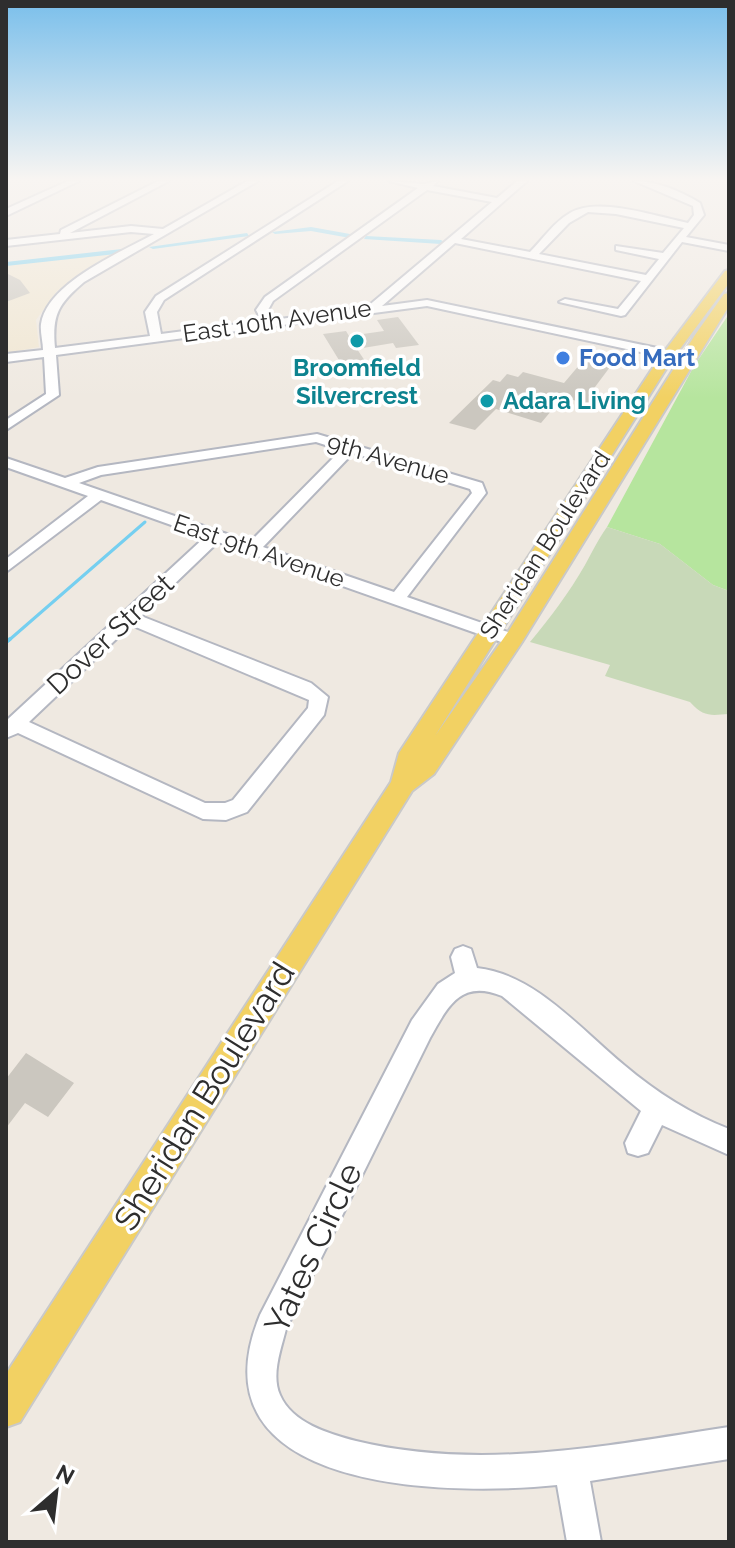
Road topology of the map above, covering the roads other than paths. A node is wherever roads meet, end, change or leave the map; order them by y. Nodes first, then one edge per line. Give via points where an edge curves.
1 (129, 253) edge
2 (230, 253) edge
3 (334, 253) edge
4 (437, 253) edge
5 (518, 253) edge
6 (535, 253) edge
7 (647, 253) edge
8 (669, 253) edge
9 (532, 256) junction
10 (666, 257) junction
11 (729, 274) edge
12 (649, 279) junction
13 (729, 297) edge
14 (565, 302) dead end
15 (372, 308) junction
16 (268, 322) junction
17 (156, 337) junction
18 (49, 352) junction
19 (669, 354) junction
20 (6, 358) edge
21 (687, 358) junction
22 (6, 426) edge
23 (351, 447) junction
24 (6, 462) edge
25 (64, 483) junction
26 (98, 495) junction
27 (215, 536) junction
28 (252, 549) junction
29 (6, 567) edge
30 (397, 599) junction
31 (128, 617) junction
32 (488, 632) junction
33 (513, 640) junction
34 (11, 729) edge
35 (403, 784) junction
36 (657, 1107) junction
37 (729, 1142) edge
38 (638, 1143) dead end
39 (6, 1408) edge
40 (729, 1443) edge
41 (571, 1466) junction
42 (584, 1542) edge

1 - 18 street via 65,292 48,318
2 - 17 street via 160,298 151,312
3 - 16 street via 264,304
4 - 15 street
5 - 9 street
6 - 9 street
7 - 10 street
8 - 10 street
9 - 12 street
10 - 12 street
11 - 19 main road, Sheridan Boulevard
12 - 14 street via 621,313
13 - 21 main road, Sheridan Boulevard
15 - 16 street, East 10th Avenue
15 - 19 street, East 10th Avenue via 439,303
16 - 17 street, East 10th Avenue
17 - 18 street, East 10th Avenue
18 - 20 street, East 10th Avenue
18 - 22 street via 53,395
19 - 21 street, East 10th Avenue
19 - 32 main road, Sheridan Boulevard
21 - 33 main road, Sheridan Boulevard
23 - 25 street, 9th Avenue via 322,438 294,440 98,471
23 - 28 street
23 - 30 street, 9th Avenue via 480,489
24 - 25 street, East 9th Avenue
25 - 26 street, East 9th Avenue
26 - 27 street, East 9th Avenue
26 - 29 street
27 - 28 street, East 9th Avenue
27 - 31 street, Dover Street
28 - 30 street, East 9th Avenue
30 - 32 street, East 9th Avenue
31 - 34 street, Dover Street
31 - 34 street via 319,697 317,710 244,802 226,812 203,811
32 - 33 street, East 9th Avenue
32 - 35 main road, Sheridan Boulevard via 407,760
33 - 35 main road, Sheridan Boulevard via 426,767
35 - 39 main road, Sheridan Boulevard
36 - 37 street
36 - 38 street
36 - 41 street, Yates Circle via 524,997 465,968 421,1029 271,1326 253,1394 313,1445 381,1466 445,1474 513,1474
40 - 41 street, Yates Circle
41 - 42 street

